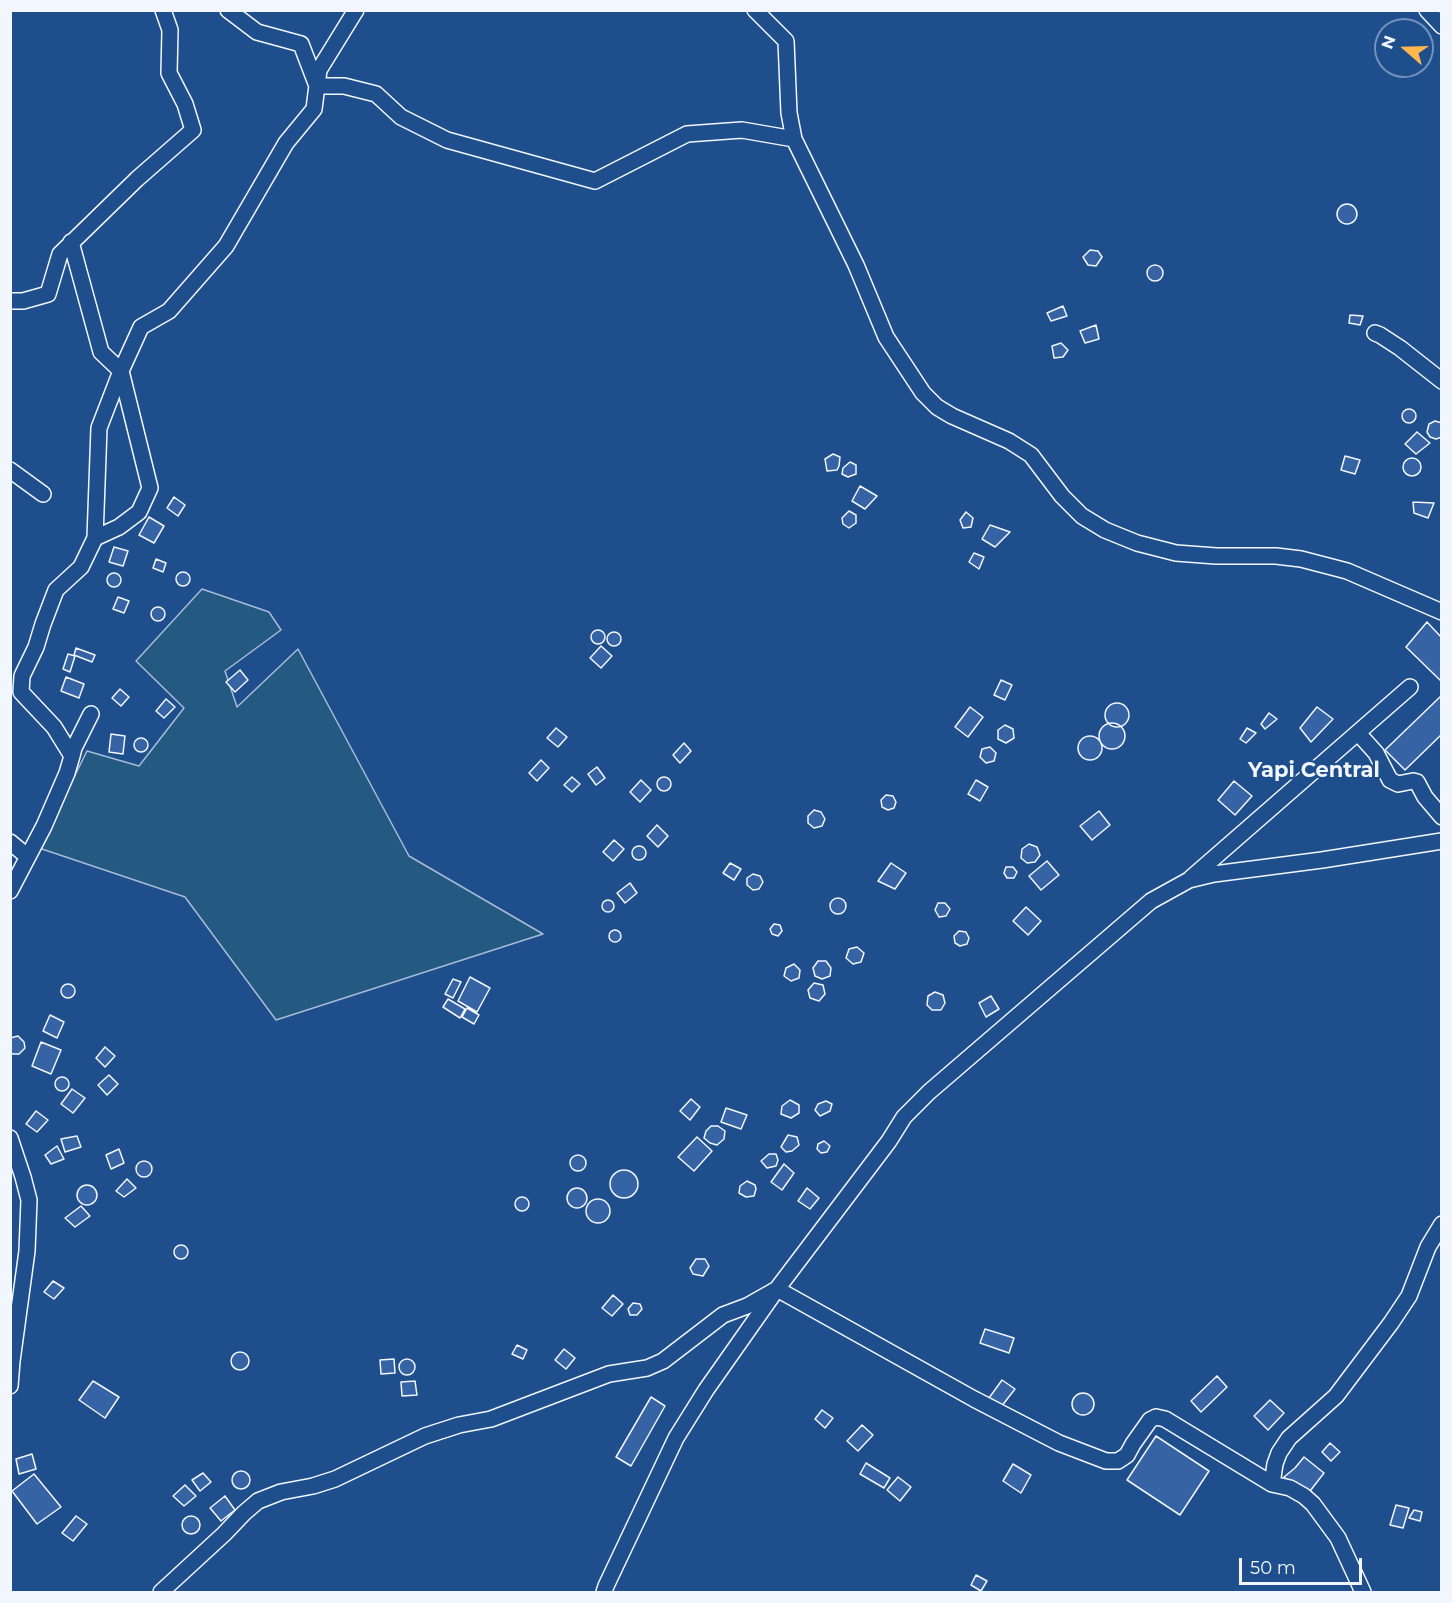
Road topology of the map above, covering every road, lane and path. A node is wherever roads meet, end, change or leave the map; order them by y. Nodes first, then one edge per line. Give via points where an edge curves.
1 (163, 10) edge
2 (228, 10) edge
3 (356, 10) edge
4 (755, 10) edge
5 (1427, 10) edge
6 (1442, 26) edge
7 (317, 86) junction
8 (794, 139) junction
9 (71, 242) junction
10 (10, 301) edge
11 (1376, 333) dead end
12 (121, 371) junction
13 (1442, 381) edge
14 (10, 470) edge
15 (43, 494) dead end
16 (95, 538) junction
17 (1442, 612) edge
18 (1410, 687) dead end
19 (91, 714) dead end
20 (1358, 733) junction
21 (72, 756) junction
22 (1442, 817) edge
23 (1442, 841) edge
24 (10, 842) edge
25 (28, 857) junction
26 (1189, 880) junction
27 (10, 891) edge
28 (10, 1138) edge
29 (1442, 1224) edge
30 (777, 1289) junction
31 (10, 1386) edge
32 (1272, 1484) junction
33 (161, 1593) edge
34 (604, 1593) edge
35 (1363, 1593) edge

1 - 9 street via 170,30 169,73 193,130
2 - 7 street via 257,32 301,44
3 - 7 street via 319,70
4 - 8 street via 786,41
5 - 6 street
7 - 8 street via 344,86 376,94 401,117 447,140 595,181 687,134 742,130
7 - 12 street via 314,109 286,143 226,246 169,311 141,327
8 - 17 street via 856,265 886,337 924,393 952,416 1031,455 1082,516 1137,543 1176,552 1276,555 1347,571
9 - 10 street via 60,255 48,294
9 - 12 street via 101,352
11 - 13 street
12 - 16 street via 99,428
12 - 16 street via 150,488 139,513
14 - 15 street
16 - 21 street via 81,567 56,590 22,676 21,692 54,727
18 - 20 street
19 - 21 street
20 - 22 street via 1376,753 1390,780 1398,784 1417,782
20 - 26 street
21 - 25 street
23 - 26 street
24 - 25 street
25 - 27 street
26 - 30 street via 1151,901 904,1116
28 - 31 street via 29,1200 27,1251
29 - 32 street via 1428,1247 1409,1296 1336,1396 1289,1438 1279,1453
30 - 32 street via 974,1399 1094,1457 1119,1461 1156,1417
30 - 33 street via 723,1315 663,1361 647,1368 609,1374 491,1419 425,1436 335,1479 258,1501
30 - 34 street via 676,1438
32 - 35 street via 1297,1491 1313,1504 1338,1538

